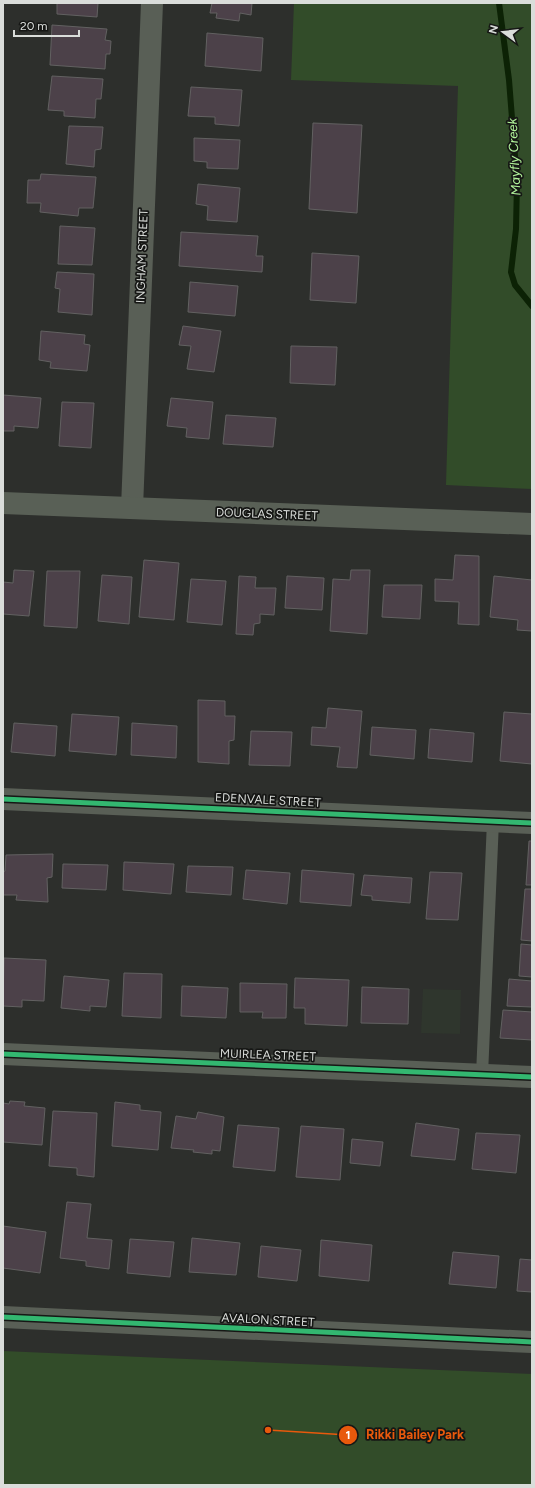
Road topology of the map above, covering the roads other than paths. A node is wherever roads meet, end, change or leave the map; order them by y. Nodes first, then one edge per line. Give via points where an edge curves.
1 (152, 3) edge
2 (3, 503) edge
3 (132, 508) junction
4 (532, 524) edge
5 (3, 799) edge
6 (493, 820) junction
7 (532, 823) edge
8 (3, 1054) edge
9 (482, 1075) junction
10 (532, 1076) edge
11 (3, 1317) edge
12 (532, 1342) edge

1 - 3 street, INGHAM STREET
2 - 3 main road, DOUGLAS STREET
3 - 4 main road, DOUGLAS STREET
5 - 6 street, EDENVALE STREET
6 - 7 street, EDENVALE STREET
6 - 9 lane
8 - 9 street, MUIRLEA STREET
9 - 10 street, MUIRLEA STREET
11 - 12 street, AVALON STREET

